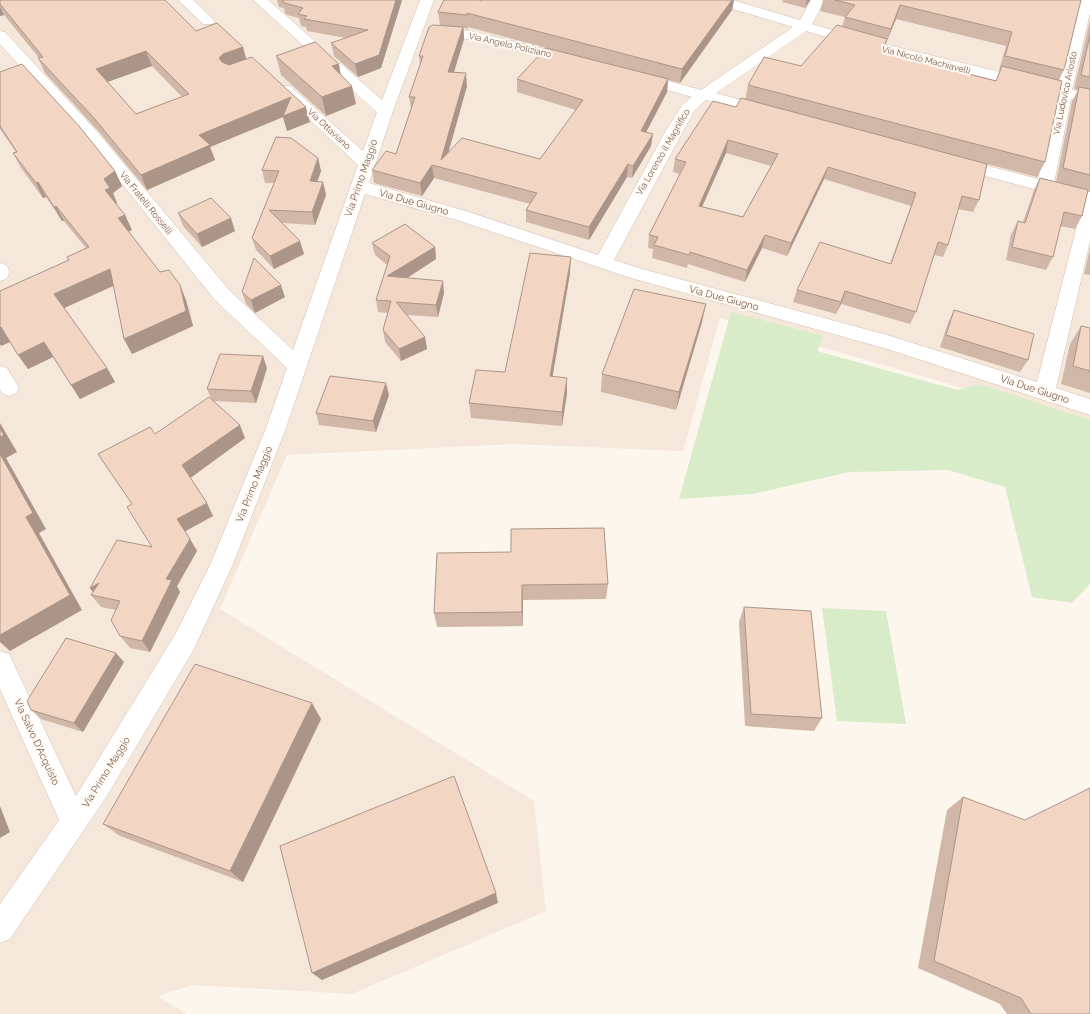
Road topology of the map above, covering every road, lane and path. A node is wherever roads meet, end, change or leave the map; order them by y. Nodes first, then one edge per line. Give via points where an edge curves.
1 (185, 0) edge
2 (260, 0) edge
3 (427, 0) edge
4 (718, 0) edge
5 (818, 0) edge
6 (1086, 0) edge
7 (208, 21) dead end
8 (804, 26) junction
9 (416, 30) junction
10 (0, 35) edge
11 (589, 65) edge
12 (627, 75) edge
13 (275, 79) edge
14 (1064, 93) junction
15 (703, 95) junction
16 (1090, 99) edge
17 (385, 111) junction
18 (779, 115) edge
19 (946, 160) edge
20 (366, 164) junction
21 (358, 186) junction
22 (1045, 186) junction
23 (1090, 198) edge
24 (1090, 204) edge
25 (603, 263) junction
26 (0, 269) edge
27 (0, 275) edge
28 (297, 366) junction
29 (1045, 392) junction
30 (1090, 407) edge
31 (0, 662) edge
32 (74, 822) junction
33 (0, 930) edge

1 - 7 street
2 - 17 street
3 - 9 street, Via Primo Maggio
4 - 8 street, Via Nicolò Machiavelli
5 - 8 street, Via Lorenzo il Magnifico
6 - 14 street, Via Ludovico Ariosto
8 - 14 street, Via Nicolò Machiavelli via 865,44
8 - 15 street, Via Lorenzo il Magnifico
9 - 11 street, Via Angelo Poliziano via 476,36
9 - 17 street, Via Primo Maggio
10 - 28 street, Via Fratelli Rosselli via 92,137 226,300
12 - 15 street
13 - 20 street, Via Ottaviano
14 - 16 street, Via Nicolò Machiavelli
14 - 22 street, Via Ludovico Ariosto
15 - 18 street
15 - 25 street, Via Lorenzo il Magnifico via 688,108 672,134
17 - 20 street, Via Primo Maggio
19 - 22 street
20 - 21 street, Via Primo Maggio
21 - 25 street, Via Due Giugno via 463,216
21 - 28 street, Via Primo Maggio
22 - 23 street
24 - 29 street
25 - 29 street, Via Due Giugno via 656,280 887,342
26 - 27 street
28 - 32 street, Via Primo Maggio via 276,428 222,564 199,614 158,688
29 - 30 street, Via Due Giugno
31 - 32 street, Via Salvo D'Acquisto
32 - 33 street, Via Primo Maggio

